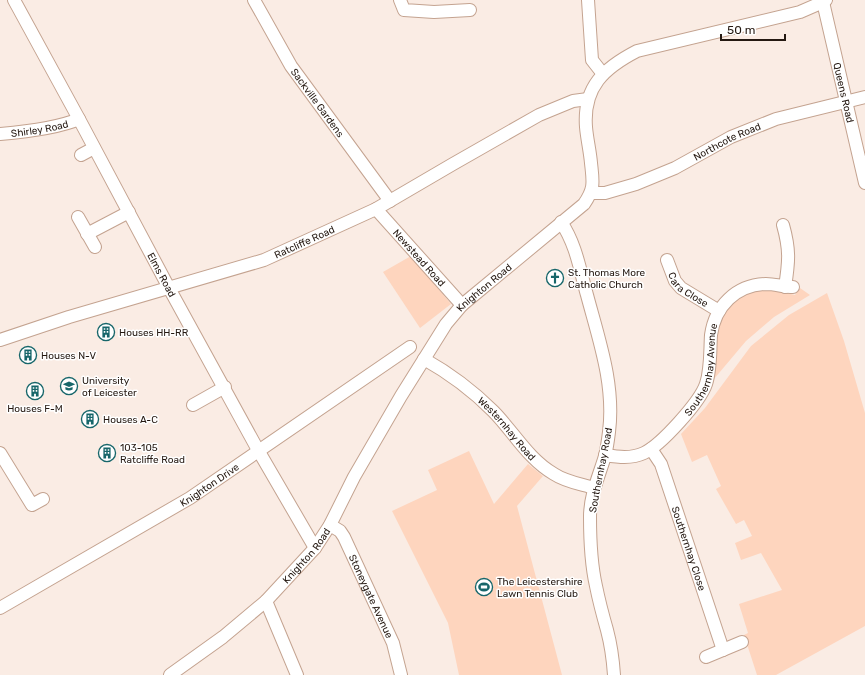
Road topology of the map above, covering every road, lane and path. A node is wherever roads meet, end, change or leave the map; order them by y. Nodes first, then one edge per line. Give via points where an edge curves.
1 (14, 0) edge
2 (254, 0) edge
3 (400, 0) edge
4 (588, 0) edge
5 (824, 1) edge
6 (470, 10) dead end
7 (604, 74) junction
8 (865, 97) edge
9 (588, 99) junction
10 (846, 101) junction
11 (79, 119) junction
12 (0, 134) edge
13 (94, 148) junction
14 (81, 155) dead end
15 (865, 183) edge
16 (591, 193) junction
17 (390, 201) junction
18 (376, 209) junction
19 (129, 212) junction
20 (78, 217) dead end
21 (561, 222) junction
22 (787, 226) dead end
23 (87, 234) junction
24 (94, 247) dead end
25 (667, 260) dead end
26 (169, 288) junction
27 (462, 305) junction
28 (719, 311) junction
29 (0, 340) edge
30 (410, 347) dead end
31 (424, 359) junction
32 (225, 387) junction
33 (192, 405) dead end
34 (652, 449) junction
35 (258, 450) junction
36 (0, 453) edge
37 (605, 455) junction
38 (594, 488) junction
39 (43, 499) dead end
40 (330, 525) junction
41 (315, 548) junction
42 (266, 600) junction
43 (0, 608) edge
44 (742, 642) dead end
45 (723, 650) junction
46 (706, 657) dead end
47 (175, 674) edge
48 (297, 675) edge
49 (401, 675) edge
50 (614, 675) edge

1 - 11 street, Elms Road
2 - 17 street, Sackville Gardens via 291,66
3 - 6 street via 404,10
4 - 7 street via 592,60
5 - 7 street via 786,16 637,51
5 - 10 street, Queens Road
7 - 9 street via 591,89
8 - 10 street, Northcote Road
9 - 16 street via 586,128 592,174
9 - 17 street, Ratcliffe Road via 573,101 539,115
10 - 15 street, Queens Road
10 - 16 street, Northcote Road via 756,126 675,168 605,193
11 - 12 street, Shirley Road via 49,127
11 - 13 street, Elms Road
13 - 14 street
13 - 19 street, Elms Road
16 - 21 street, Knighton Road via 584,204
17 - 18 street, Ratcliffe Road
18 - 26 street, Ratcliffe Road via 264,260
18 - 27 street, Newstead Road
19 - 23 street
19 - 26 street, Elms Road
20 - 23 street
21 - 27 street, Knighton Road
21 - 37 street, Southernhay Road via 576,253 606,370 610,407
22 - 28 street, Southernhay Avenue via 789,287 767,284 750,287 735,294
23 - 24 street
25 - 28 street, Cara Close via 674,281 681,288
26 - 29 street, Ratcliffe Road
26 - 32 street, Elms Road
27 - 31 street, Knighton Road via 446,324
28 - 34 street, Southernhay Avenue via 713,326 704,389 690,410
30 - 35 street, Knighton Drive
31 - 38 street, Westernhay Road via 452,376 493,410 534,460 544,468 564,480
31 - 40 street, Knighton Road via 358,470
32 - 33 street
32 - 35 street, Elms Road
34 - 37 street, Southernhay Avenue via 630,457
34 - 45 street, Southernhay Close via 661,464
35 - 41 street, Elms Road
35 - 43 street, Knighton Drive via 190,498
36 - 39 street via 32,505
37 - 38 street, Southernhay Road
38 - 50 street, Southernhay Road via 590,516 592,564
40 - 41 street, Knighton Road
40 - 49 street, Stoneygate Avenue via 344,536 393,643
41 - 42 street, Knighton Road
42 - 47 street, Knighton Road
42 - 48 street
44 - 45 street
45 - 46 street

